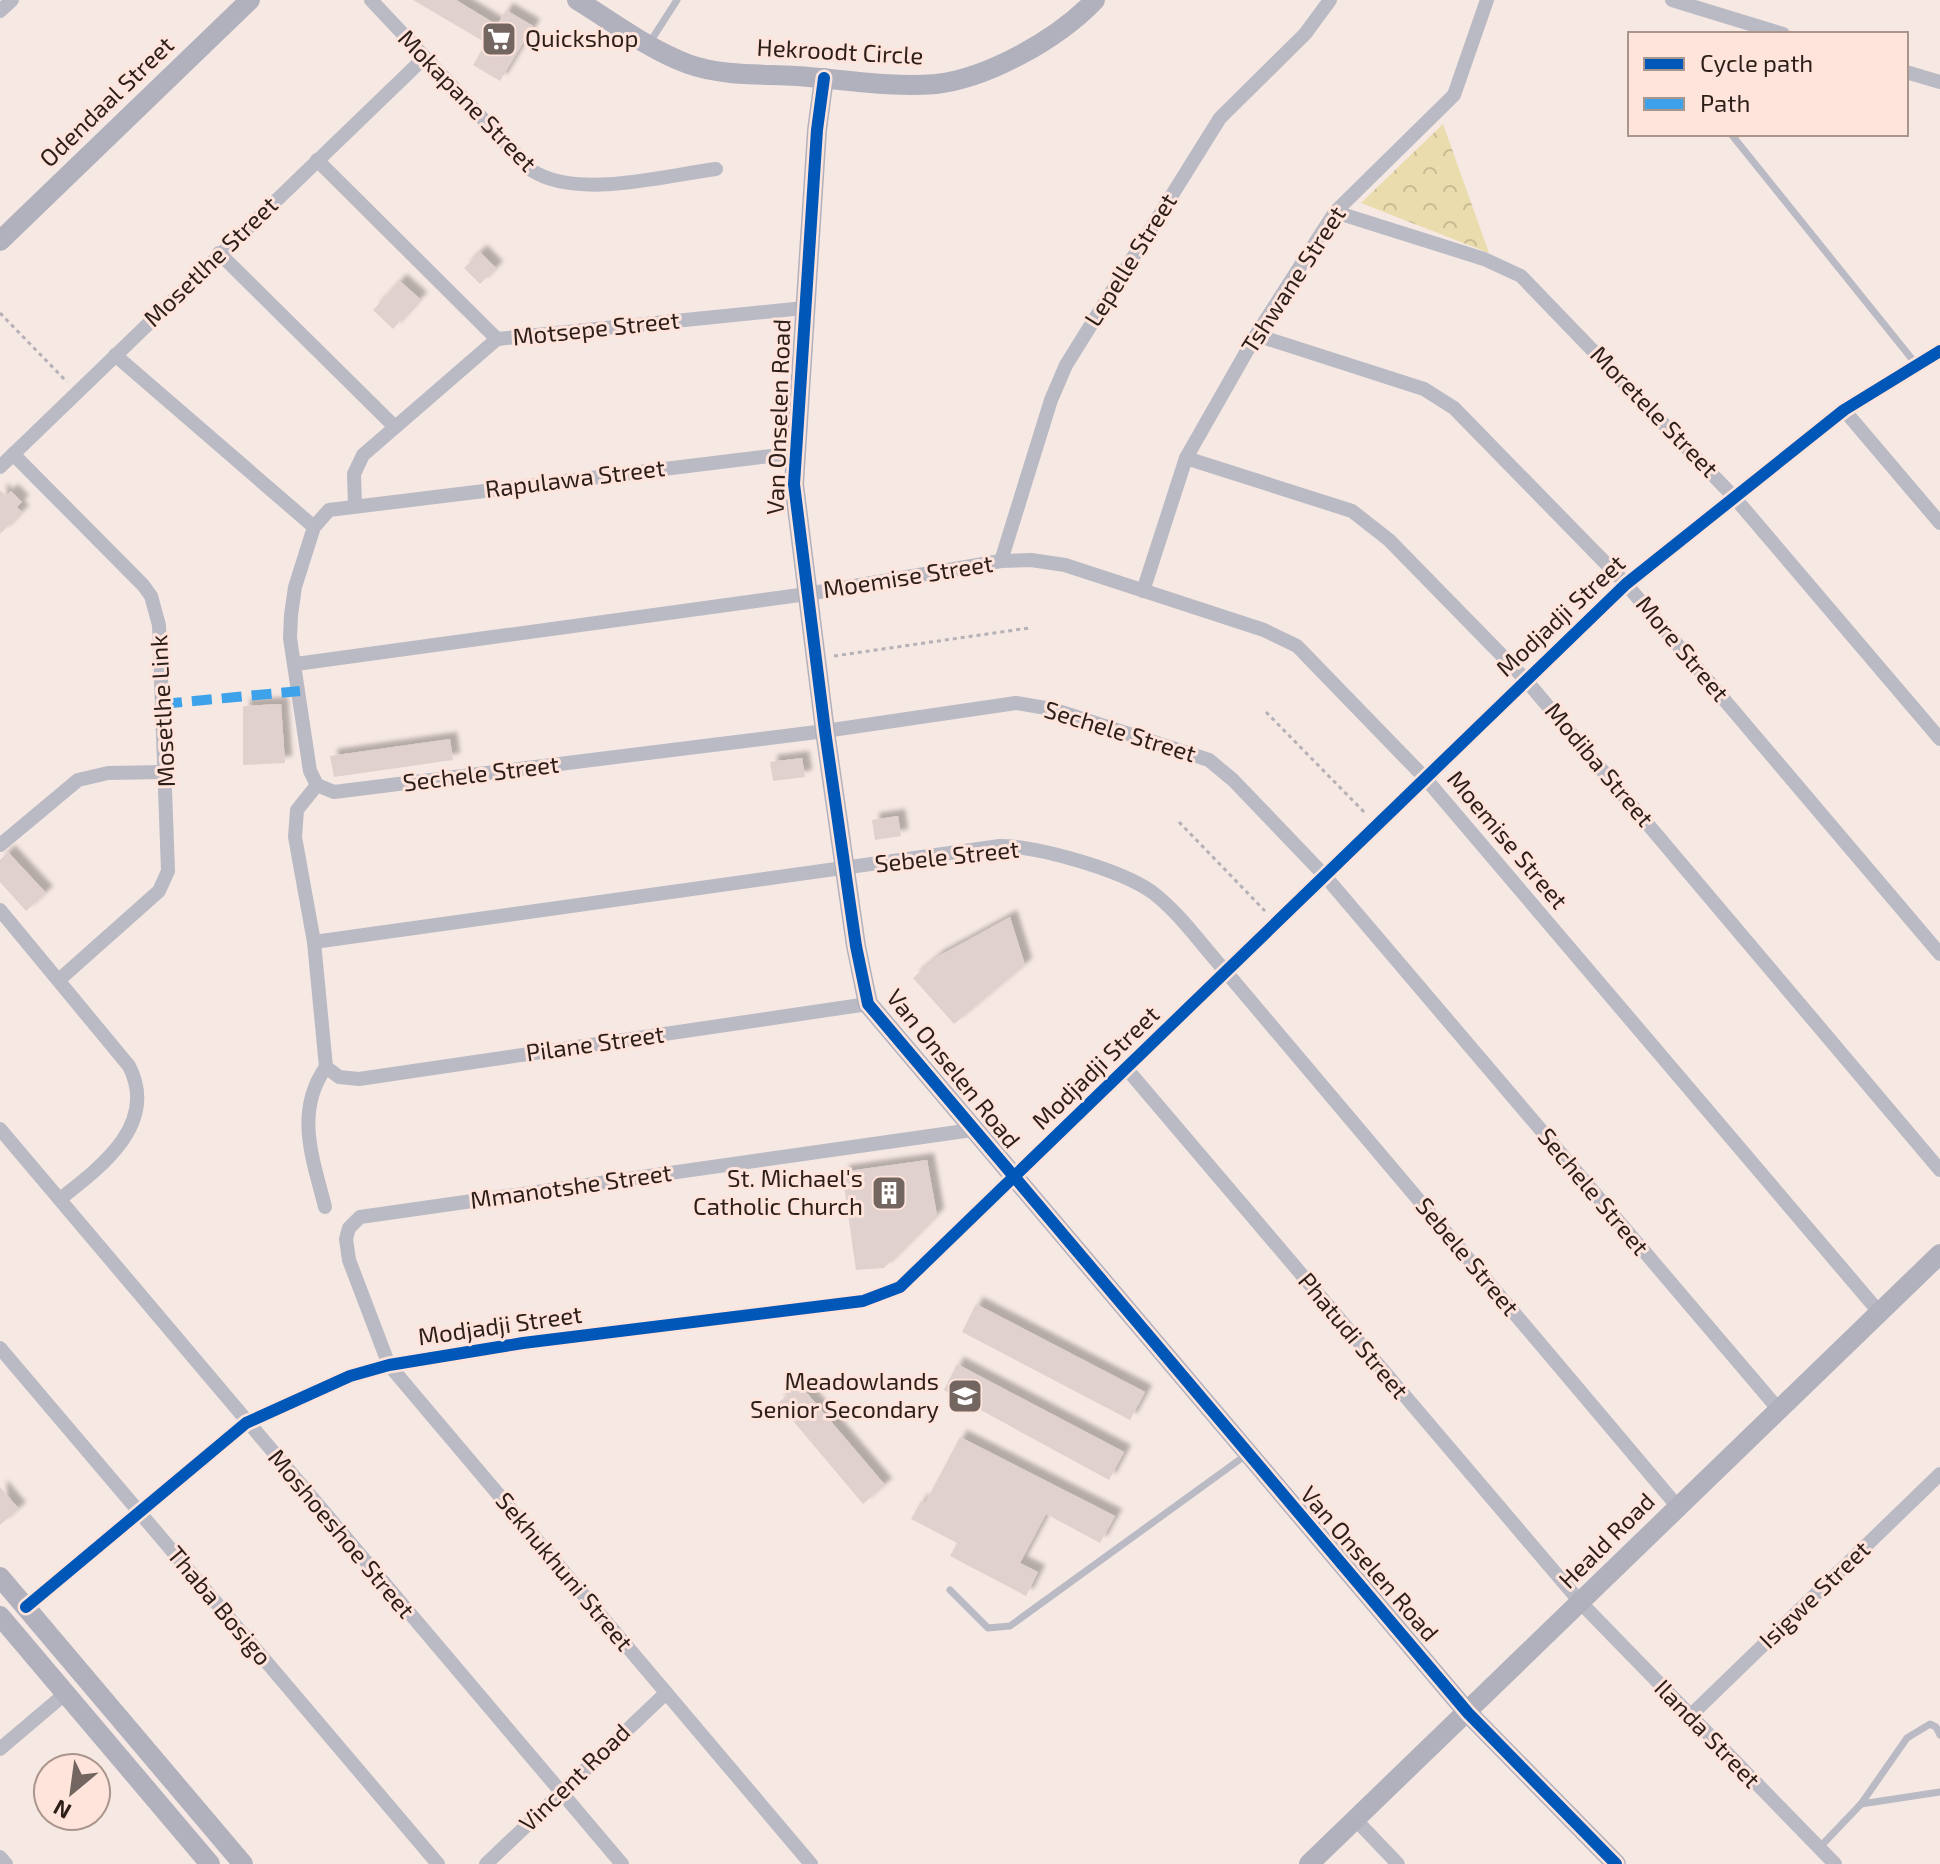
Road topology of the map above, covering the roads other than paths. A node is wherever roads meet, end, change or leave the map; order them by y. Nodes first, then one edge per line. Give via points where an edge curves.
1 (12, 0) edge
2 (250, 0) edge
3 (577, 0) edge
4 (677, 0) edge
5 (1095, 0) edge
6 (1330, 0) edge
7 (1487, 0) edge
8 (1672, 0) edge
9 (380, 4) edge
10 (0, 11) edge
11 (1776, 32) edge
12 (649, 45) junction
13 (424, 58) junction
14 (1908, 73) edge
15 (824, 78) junction
16 (1940, 82) edge
17 (1733, 136) edge
18 (317, 160) junction
19 (716, 169) dead end
20 (1335, 212) junction
21 (0, 241) edge
22 (219, 253) junction
23 (804, 308) junction
24 (1256, 335) junction
25 (497, 339) junction
26 (1940, 351) edge
27 (115, 355) junction
28 (1916, 364) junction
29 (1844, 410) junction
30 (394, 426) junction
31 (795, 453) junction
32 (13, 454) junction
33 (1186, 458) junction
34 (0, 467) edge
35 (1734, 497) junction
36 (355, 505) junction
37 (1940, 523) edge
38 (314, 527) junction
39 (1001, 561) junction
40 (1626, 584) junction
41 (1143, 591) junction
42 (807, 594) junction
43 (296, 664) junction
44 (1525, 679) junction
45 (825, 731) junction
46 (1940, 739) edge
47 (165, 772) junction
48 (1425, 778) junction
49 (317, 785) junction
50 (0, 845) edge
51 (845, 868) junction
52 (1325, 876) junction
53 (0, 910) edge
54 (314, 942) junction
55 (1940, 954) edge
56 (1227, 973) junction
57 (60, 979) junction
58 (868, 1004) junction
59 (326, 1067) junction
60 (1126, 1068) junction
61 (0, 1129) edge
62 (972, 1130) junction
63 (1940, 1170) edge
64 (1014, 1179) junction
65 (60, 1199) junction
66 (325, 1207) dead end
67 (1940, 1254) edge
68 (349, 1260) joint
69 (1879, 1312) junction
70 (0, 1348) edge
71 (389, 1365) junction
72 (1779, 1410) junction
73 (246, 1423) junction
74 (1246, 1455) junction
75 (1937, 1484) edge
76 (1678, 1507) junction
77 (139, 1512) junction
78 (0, 1577) edge
79 (950, 1590) dead end
80 (1581, 1603) junction
81 (26, 1607) junction
82 (0, 1616) edge
83 (66, 1693) junction
84 (666, 1693) junction
85 (1468, 1713) junction
86 (1690, 1716) junction
87 (1940, 1735) edge
88 (0, 1749) edge
89 (561, 1792) junction
90 (1940, 1792) edge
91 (1861, 1804) junction
92 (1355, 1819) junction
93 (1819, 1848) junction
94 (0, 1857) edge
95 (6, 1864) edge
96 (210, 1864) edge
97 (243, 1864) edge
98 (438, 1864) edge
99 (486, 1864) edge
100 (622, 1864) edge
101 (811, 1864) edge
102 (1309, 1864) edge
103 (1398, 1864) edge
104 (1616, 1864) edge
105 (1835, 1864) edge

1 - 10 street
2 - 21 street, Odendaal Street
3 - 12 street, Hekroodt Circle
4 - 12 lane
5 - 15 street, Hekroodt Circle via 1060,32 956,80 902,84
6 - 39 street, Lepelle Street via 1305,34 1220,118 1066,365
7 - 20 street, Tshwane Street via 1454,95
8 - 11 street
9 - 13 street, Mokapane Street
12 - 15 street, Hekroodt Circle via 707,69
13 - 18 street, Mosetlhe Street
13 - 19 street, Mokapane Street via 531,170 553,182 602,183
14 - 16 street
15 - 23 street, Van Onselen Road
17 - 28 lane
18 - 22 street, Mosetlhe Street
18 - 25 street, Motsepe Street
20 - 24 street, Tshwane Street
20 - 35 street, Moretele Street via 1484,259 1521,276
22 - 27 street, Mosetlhe Street
22 - 30 street
23 - 25 street, Motsepe Street
23 - 31 street, Van Onselen Road
24 - 33 street, Tshwane Street
24 - 40 street, More Street via 1438,396 1483,435
25 - 30 street
26 - 28 street, Modjadji Street
27 - 32 street, Mosetlhe Street
27 - 38 street
28 - 29 street, Modjadji Street
29 - 35 street, Modjadji Street
29 - 37 street
30 - 36 street via 363,455 354,474
31 - 36 street, Rapulawa Street
31 - 42 street, Van Onselen Road via 794,498
32 - 34 street, Mosetlhe Street
32 - 47 street, Mosetlhe Link via 151,596 159,625
33 - 41 street, Tshwane Street
33 - 44 street, Modiba Street via 1367,520
35 - 40 street, Modjadji Street
35 - 46 street, Moretele Street
36 - 38 street via 329,510
38 - 43 street via 293,601 290,638
39 - 41 street, Moemise Street via 1065,565
39 - 42 street, Moemise Street
40 - 44 street, Modjadji Street
40 - 55 street, More Street
41 - 48 street, Moemise Street via 1297,646
42 - 43 street, Moemise Street
42 - 45 street, Van Onselen Road
43 - 49 street via 310,771
44 - 48 street, Modjadji Street
44 - 63 street, Modiba Street
45 - 49 street, Sechele Street via 334,792
45 - 51 street, Van Onselen Road
45 - 52 street, Sechele Street via 1016,703 1052,709 1209,760
47 - 50 street via 108,773 78,780
47 - 57 street, Mosetlhe Link via 165,882
48 - 52 street, Modjadji Street
48 - 69 street, Moemise Street
49 - 54 street via 297,810 295,837
51 - 54 street, Sebele Street
51 - 56 street, Sebele Street via 1000,846 1037,849 1154,894
51 - 58 street, Van Onselen Road
52 - 56 street, Modjadji Street
52 - 72 street, Sechele Street
53 - 57 street
54 - 59 street
56 - 60 street, Modjadji Street
56 - 76 street, Sebele Street
57 - 65 street via 129,1066 139,1093 138,1109 116,1149
58 - 59 street, Pilane Street via 359,1079 339,1077
58 - 62 street, Van Onselen Road
59 - 66 street via 310,1100 306,1131
60 - 64 street, Modjadji Street
60 - 80 street, Phatudi Street
61 - 65 street, Moshoeshoe Street
62 - 64 street, Van Onselen Road
62 - 68 street, Mmanotshe Street via 360,1217 346,1239
64 - 71 street, Modjadji Street via 900,1287 874,1298
64 - 74 street, Van Onselen Road
65 - 73 street, Moshoeshoe Street
67 - 69 street, Heald Road
68 - 71 street, Sekhukhuni Street
69 - 72 street, Heald Road
70 - 77 street, Thaba Bosigo
71 - 73 street, Modjadji Street via 350,1376
71 - 84 street, Sekhukhuni Street
72 - 76 street, Heald Road
73 - 77 street, Modjadji Street
73 - 89 street, Moshoeshoe Street
74 - 79 lane via 1010,1626 988,1628
74 - 85 street, Van Onselen Road
75 - 86 street, Isigwe Street
76 - 80 street, Heald Road
77 - 81 street, Modjadji Street
77 - 98 street, Thaba Bosigo
78 - 81 street
80 - 85 street, Heald Road
80 - 86 street, Ilanda Street
81 - 97 street
82 - 83 street
83 - 88 street
83 - 96 street
84 - 89 street, Vincent Road
84 - 101 street, Sekhukhuni Street
85 - 92 street, Heald Road
85 - 104 street, Van Onselen Road
86 - 93 street, Ilanda Street
87 - 91 lane via 1930,1724 1907,1738
89 - 99 street, Vincent Road
89 - 100 street, Moshoeshoe Street
90 - 91 lane
91 - 93 lane
92 - 102 street, Heald Road
92 - 103 street
93 - 105 street, Ilanda Street
94 - 95 street

